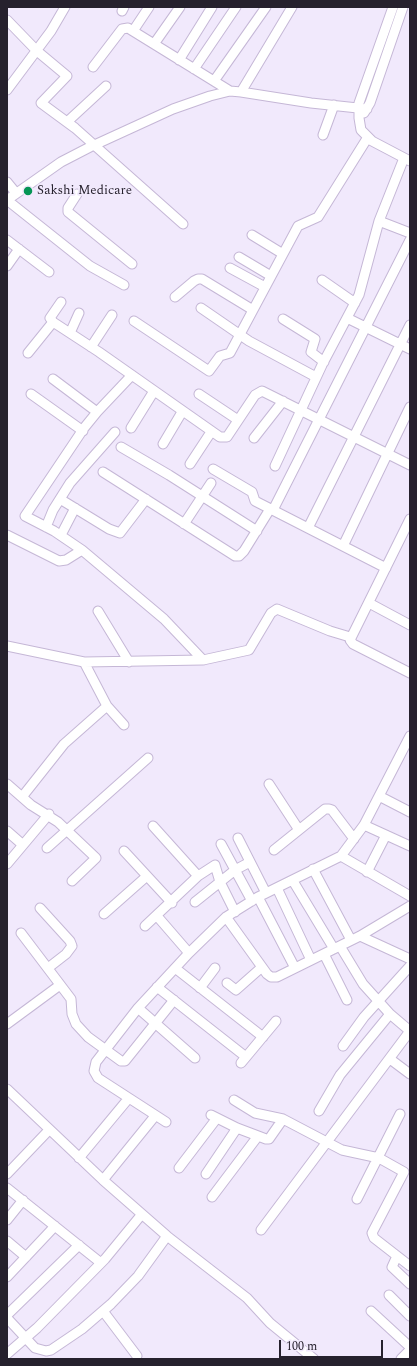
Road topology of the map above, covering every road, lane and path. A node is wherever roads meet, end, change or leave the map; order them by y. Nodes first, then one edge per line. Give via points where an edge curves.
1 (65, 7) edge
2 (149, 7) edge
3 (180, 7) edge
4 (212, 7) edge
5 (236, 7) edge
6 (266, 7) edge
7 (292, 7) edge
8 (403, 7) edge
9 (391, 11) edge
10 (400, 18) junction
11 (7, 20) edge
12 (133, 31) junction
13 (154, 44) junction
14 (37, 51) junction
15 (179, 60) junction
16 (93, 67) dead end
17 (194, 69) junction
18 (214, 81) junction
19 (106, 86) dead end
20 (7, 90) edge
21 (230, 91) junction
22 (241, 92) junction
23 (334, 105) junction
24 (363, 109) junction
25 (67, 122) junction
26 (324, 135) dead end
27 (368, 137) junction
28 (94, 145) junction
29 (407, 159) edge
30 (7, 182) edge
31 (16, 193) junction
32 (77, 194) dead end
33 (7, 200) edge
34 (380, 221) junction
35 (182, 224) dead end
36 (410, 233) edge
37 (252, 234) dead end
38 (7, 240) edge
39 (410, 240) edge
40 (19, 249) junction
41 (283, 254) junction
42 (239, 257) dead end
43 (132, 264) dead end
44 (7, 266) edge
45 (230, 268) dead end
46 (49, 272) dead end
47 (271, 276) junction
48 (322, 280) dead end
49 (124, 285) dead end
50 (265, 287) junction
51 (175, 297) dead end
52 (61, 302) dead end
53 (355, 303) junction
54 (201, 308) dead end
55 (253, 310) junction
56 (79, 313) dead end
57 (112, 315) dead end
58 (347, 318) junction
59 (283, 319) dead end
60 (134, 321) dead end
61 (52, 322) junction
62 (410, 325) edge
63 (366, 327) junction
64 (70, 333) junction
65 (240, 335) junction
66 (400, 344) junction
67 (91, 347) junction
68 (410, 349) edge
69 (28, 353) dead end
70 (324, 362) junction
71 (132, 376) junction
72 (316, 377) junction
73 (53, 379) dead end
74 (154, 392) junction
75 (32, 394) dead end
76 (199, 394) dead end
77 (283, 401) junction
78 (410, 407) edge
79 (300, 411) junction
80 (97, 412) junction
81 (182, 412) junction
82 (238, 420) junction
83 (318, 420) junction
84 (131, 428) dead end
85 (83, 431) junction
86 (115, 432) dead end
87 (211, 432) junction
88 (254, 438) dead end
89 (355, 438) junction
90 (163, 444) dead end
91 (121, 448) dead end
92 (388, 454) junction
93 (190, 464) dead end
94 (410, 465) edge
95 (275, 466) dead end
96 (213, 469) dead end
97 (103, 472) dead end
98 (211, 483) dead end
99 (203, 497) junction
100 (60, 499) junction
101 (146, 499) junction
102 (74, 508) junction
103 (272, 510) junction
104 (410, 519) edge
105 (184, 524) junction
106 (46, 527) junction
107 (308, 528) junction
108 (256, 531) junction
109 (7, 535) edge
110 (61, 535) junction
111 (343, 546) junction
112 (82, 550) junction
113 (386, 568) junction
114 (369, 603) junction
115 (98, 611) dead end
116 (410, 625) edge
117 (350, 637) junction
118 (7, 646) edge
119 (203, 660) junction
120 (84, 662) junction
121 (129, 662) junction
122 (410, 673) edge
123 (107, 706) junction
124 (124, 726) dead end
125 (410, 736) edge
126 (148, 758) dead end
127 (7, 784) edge
128 (269, 784) dead end
129 (379, 796) junction
130 (22, 797) junction
131 (409, 810) edge
132 (49, 814) junction
133 (364, 825) junction
134 (153, 826) dead end
135 (66, 830) junction
136 (299, 830) junction
137 (7, 831) edge
138 (386, 836) junction
139 (238, 838) dead end
140 (354, 839) junction
141 (221, 844) dead end
142 (23, 845) junction
143 (410, 846) edge
144 (47, 848) dead end
145 (274, 850) dead end
146 (124, 851) dead end
147 (341, 856) junction
148 (250, 862) junction
149 (7, 864) edge
150 (313, 869) junction
151 (235, 870) junction
152 (367, 872) junction
153 (147, 876) junction
154 (198, 876) junction
155 (72, 881) dead end
156 (293, 881) junction
157 (220, 882) junction
158 (277, 888) junction
159 (410, 896) edge
160 (259, 897) junction
161 (195, 902) dead end
162 (172, 903) junction
163 (410, 906) edge
164 (40, 908) dead end
165 (235, 912) junction
166 (104, 914) dead end
167 (157, 916) junction
168 (226, 917) junction
169 (145, 926) dead end
170 (21, 932) dead end
171 (360, 936) junction
172 (351, 940) junction
173 (337, 948) junction
174 (189, 953) junction
175 (324, 954) junction
176 (410, 959) edge
177 (311, 960) junction
178 (410, 966) edge
179 (262, 967) junction
180 (48, 968) junction
181 (175, 968) junction
182 (215, 968) dead end
183 (295, 968) junction
184 (227, 983) dead end
185 (60, 985) junction
186 (157, 987) junction
187 (200, 988) junction
188 (174, 1000) junction
189 (347, 1000) dead end
190 (379, 1001) junction
191 (138, 1008) junction
192 (390, 1014) junction
193 (276, 1021) dead end
194 (7, 1024) edge
195 (155, 1024) junction
196 (410, 1031) edge
197 (263, 1037) junction
198 (342, 1046) dead end
199 (106, 1048) junction
200 (195, 1058) dead end
201 (390, 1059) junction
202 (410, 1074) edge
203 (7, 1089) edge
204 (128, 1098) junction
205 (234, 1100) dead end
206 (319, 1111) dead end
207 (400, 1114) dead end
208 (155, 1116) junction
209 (283, 1119) junction
210 (166, 1122) dead end
211 (237, 1128) junction
212 (49, 1130) junction
213 (258, 1136) junction
214 (327, 1141) junction
215 (79, 1158) junction
216 (379, 1158) junction
217 (179, 1168) dead end
218 (7, 1174) edge
219 (206, 1174) dead end
220 (407, 1174) edge
221 (103, 1180) junction
222 (7, 1188) edge
223 (212, 1197) dead end
224 (357, 1199) dead end
225 (23, 1200) junction
226 (142, 1214) junction
227 (7, 1220) edge
228 (55, 1226) junction
229 (261, 1230) dead end
230 (167, 1236) junction
231 (7, 1241) edge
232 (79, 1245) junction
233 (397, 1256) junction
234 (26, 1257) junction
235 (101, 1263) junction
236 (410, 1266) edge
237 (7, 1278) edge
238 (410, 1284) edge
239 (389, 1295) dead end
240 (103, 1311) junction
241 (371, 1311) dead end
242 (410, 1316) edge
243 (7, 1317) edge
244 (25, 1339) junction
245 (410, 1348) edge
246 (7, 1354) edge
247 (136, 1356) dead end
248 (314, 1359) edge
249 (402, 1359) edge

1 - 14 street
2 - 12 street
3 - 13 street
4 - 15 street
5 - 17 street
6 - 18 street
7 - 22 street
8 - 10 street
9 - 10 street
9 - 24 street
10 - 24 street
11 - 14 street
12 - 13 street
12 - 16 street via 128,28 122,29
13 - 15 street
14 - 20 street
14 - 25 street via 67,76 41,103
15 - 17 street
17 - 18 street
18 - 21 street
19 - 25 street
21 - 22 street
21 - 28 street via 173,109
22 - 23 street
23 - 24 street
23 - 26 street
24 - 27 street via 359,118 362,130
25 - 28 street
27 - 29 street
27 - 41 street via 318,217 298,226
28 - 31 street via 61,162
28 - 35 street
29 - 34 street
30 - 31 street
31 - 33 street
32 - 43 street via 68,212
33 - 49 street via 90,266
34 - 36 street
34 - 53 street
37 - 41 street
38 - 40 street
39 - 63 street
40 - 44 street
40 - 46 street
41 - 47 street
42 - 47 street
45 - 50 street
47 - 50 street
48 - 53 street
50 - 55 street
51 - 55 street via 194,281 202,279
52 - 61 street via 50,318
53 - 58 street
54 - 65 street
55 - 65 street
56 - 64 street
57 - 67 street
58 - 63 street
58 - 70 street
59 - 70 street via 315,339 311,352
60 - 65 street via 154,340 184,360 209,371 220,356 230,353
61 - 64 street
61 - 69 street
62 - 66 street
63 - 66 street
63 - 83 street
64 - 67 street
65 - 72 street
66 - 68 street
66 - 89 street
67 - 71 street
70 - 72 street
71 - 74 street
71 - 80 street
72 - 79 street
73 - 80 street
74 - 81 street
74 - 84 street
75 - 85 street
76 - 82 street
77 - 79 street
77 - 82 street via 267,392 259,392
77 - 88 street
78 - 92 street
79 - 83 street
79 - 95 street
80 - 85 street
81 - 87 street
81 - 90 street
82 - 87 street via 225,438
83 - 89 street
83 - 103 street
85 - 106 street via 25,516
86 - 100 street via 70,483
87 - 93 street
89 - 92 street
89 - 107 street
91 - 99 street
92 - 94 street
92 - 111 street
96 - 103 street via 252,492 255,501
97 - 101 street
98 - 99 street
99 - 105 street
99 - 108 street
100 - 102 street
100 - 106 street
101 - 102 street via 120,533
101 - 105 street
102 - 110 street
103 - 107 street
103 - 108 street
104 - 113 street
105 - 108 street via 234,556 241,555
106 - 110 street
107 - 111 street
109 - 112 street via 59,561 66,560
110 - 112 street
111 - 113 street
112 - 119 street via 164,619
113 - 114 street
114 - 116 street
114 - 117 street
115 - 121 street
117 - 119 street via 277,609 271,613 249,650
117 - 122 street via 353,644
118 - 120 street
119 - 121 street
120 - 121 street
120 - 123 street
123 - 124 street
123 - 130 street via 64,744
125 - 129 street
126 - 135 street
127 - 130 street
128 - 136 street
129 - 131 street
129 - 133 street
130 - 132 street
132 - 135 street
132 - 142 street
133 - 138 street
133 - 140 street
134 - 154 street
135 - 144 street
135 - 155 street via 96,858
136 - 140 street via 328,809 332,810
136 - 145 street
137 - 142 street
138 - 143 street
138 - 152 street
139 - 148 street
140 - 147 street
141 - 151 street
142 - 149 street
146 - 153 street
147 - 150 street
147 - 152 street
148 - 151 street
148 - 160 street
150 - 156 street
150 - 172 street
151 - 157 street
151 - 160 street
152 - 159 street
153 - 162 street
153 - 166 street
154 - 157 street via 215,865
154 - 162 street
156 - 158 street
156 - 173 street
157 - 161 street
157 - 165 street
158 - 160 street
158 - 177 street
160 - 165 street
160 - 183 street
162 - 167 street
163 - 171 street
164 - 180 street via 72,946
165 - 168 street
167 - 169 street
167 - 174 street
168 - 174 street
168 - 179 street
170 - 180 street
171 - 172 street
171 - 176 street
172 - 173 street
173 - 175 street
173 - 190 street
174 - 181 street
175 - 177 street
175 - 189 street
177 - 183 street
178 - 190 street
179 - 183 street via 268,976 277,977
179 - 184 street via 236,990
180 - 185 street
181 - 186 street
181 - 187 street
182 - 187 street
185 - 194 street
185 - 199 street via 71,1000 76,1024 88,1037
186 - 188 street
186 - 191 street
187 - 197 street
188 - 195 street
188 - 197 street via 243,1060
190 - 192 street
190 - 198 street
191 - 195 street
191 - 199 street
192 - 196 street
192 - 206 street via 340,1075
193 - 197 street
195 - 199 street via 125,1061 121,1061
195 - 200 street
196 - 201 street
199 - 204 street via 96,1062 94,1072 98,1078
201 - 202 street
201 - 214 street
203 - 212 street
204 - 208 street
204 - 215 street
205 - 209 street via 255,1113
207 - 216 street
208 - 210 street
208 - 221 street
209 - 213 street via 268,1139
209 - 214 street
211 - 213 street
211 - 217 street via 214,1116
211 - 219 street
212 - 215 street
212 - 218 street
213 - 223 street
214 - 216 street via 342,1150
214 - 229 street
215 - 221 street
216 - 220 street
216 - 224 street
220 - 233 street via 372,1233 374,1238
221 - 226 street
222 - 225 street
225 - 227 street
225 - 228 street
226 - 230 street
226 - 235 street
228 - 232 street
228 - 234 street
230 - 240 street via 138,1276
230 - 248 street via 247,1298 270,1323
231 - 234 street
232 - 235 street
232 - 243 street
233 - 236 street
233 - 238 street via 392,1267
234 - 237 street
235 - 244 street
239 - 242 street
240 - 244 street via 51,1350 40,1351
240 - 247 street
241 - 245 street
243 - 244 street
244 - 246 street
245 - 249 street

